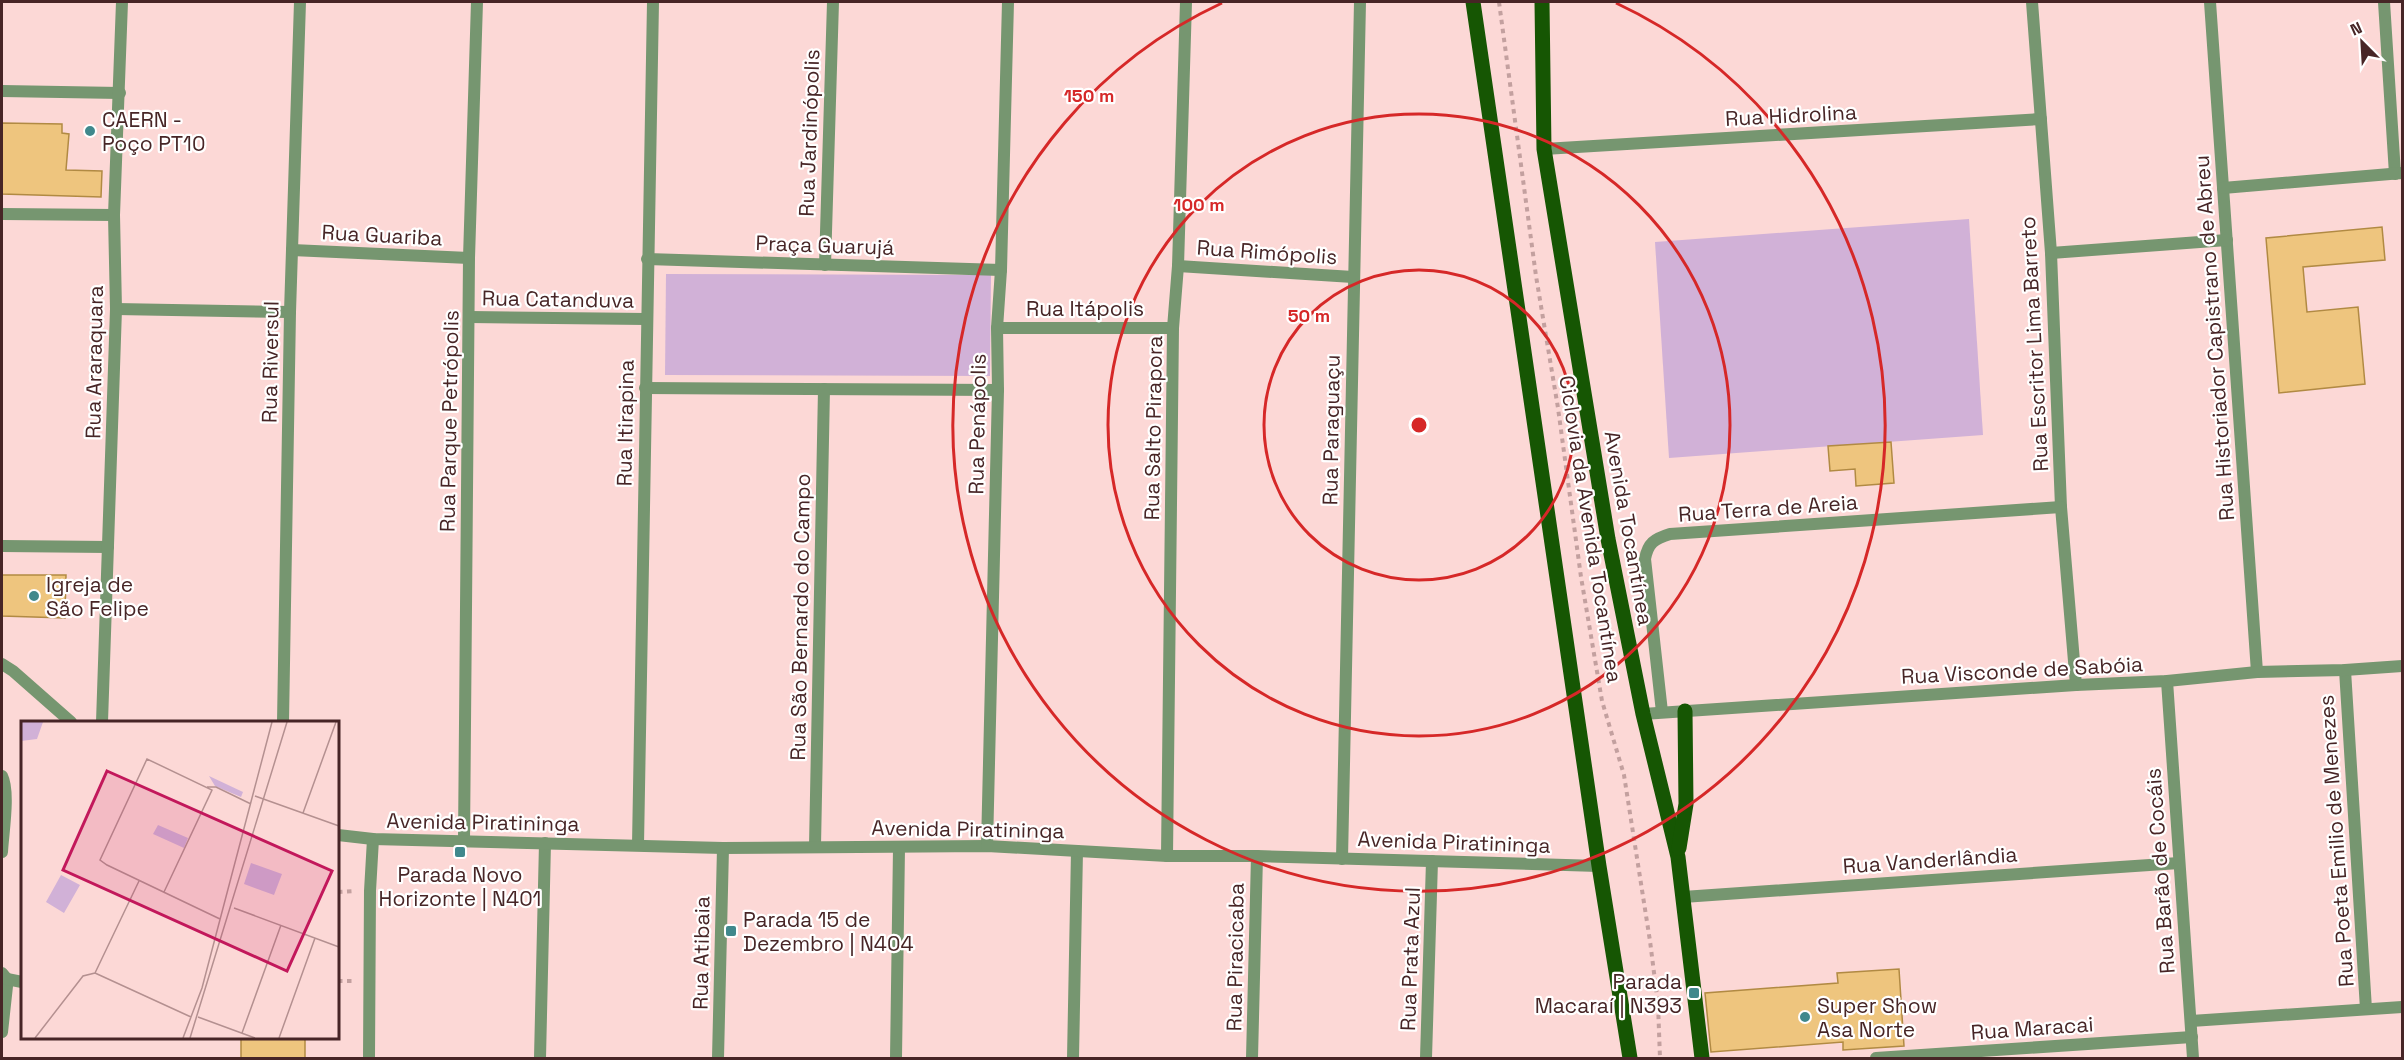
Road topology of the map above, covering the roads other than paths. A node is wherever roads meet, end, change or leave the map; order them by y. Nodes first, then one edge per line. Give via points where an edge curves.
1 (122, 2) edge
2 (300, 2) edge
3 (477, 2) edge
4 (653, 2) edge
5 (832, 2) edge
6 (1008, 2) edge
7 (1186, 2) edge
8 (1360, 2) edge
9 (1473, 2) edge
10 (1542, 2) edge
11 (2032, 2) edge
12 (2210, 2) edge
13 (2384, 2) edge
14 (2, 91) edge
15 (120, 93) junction
16 (2041, 119) junction
17 (1544, 149) junction
18 (2398, 173) edge
19 (2223, 188) junction
20 (2, 214) edge
21 (114, 214) junction
22 (2227, 240) junction
23 (292, 250) junction
24 (2050, 253) junction
25 (469, 258) junction
26 (647, 259) junction
27 (825, 265) junction
28 (1178, 266) junction
29 (1001, 270) junction
30 (1353, 277) junction
31 (116, 309) junction
32 (290, 312) junction
33 (470, 317) junction
34 (646, 319) junction
35 (997, 327) junction
36 (1173, 328) junction
37 (645, 388) junction
38 (824, 389) junction
39 (998, 390) junction
40 (2061, 507) junction
41 (2, 546) edge
42 (108, 547) junction
43 (2, 664) edge
44 (2403, 666) edge
45 (2344, 670) junction
46 (2257, 672) junction
47 (2167, 681) junction
48 (2076, 685) junction
49 (1685, 711) junction
50 (1662, 712) junction
51 (1643, 714) junction
52 (68, 721) edge
53 (102, 721) edge
54 (283, 721) edge
55 (2, 776) edge
56 (339, 835) edge
57 (373, 839) junction
58 (464, 840) junction
59 (545, 843) junction
60 (638, 845) junction
61 (815, 846) junction
62 (987, 846) junction
63 (723, 848) junction
64 (898, 848) junction
65 (1077, 851) junction
66 (2, 852) edge
67 (1167, 856) junction
68 (1257, 856) junction
69 (1678, 857) junction
70 (1342, 859) junction
71 (1432, 861) junction
72 (2179, 863) junction
73 (1599, 866) junction
74 (1683, 897) junction
75 (4, 976) edge
76 (21, 982) edge
77 (2403, 1007) edge
78 (2366, 1009) junction
79 (2191, 1020) junction
80 (2, 1032) edge
81 (2192, 1036) junction
82 (369, 1059) edge
83 (540, 1059) edge
84 (718, 1059) edge
85 (896, 1059) edge
86 (1073, 1059) edge
87 (1252, 1059) edge
88 (1426, 1059) edge
89 (1630, 1059) edge
90 (1702, 1059) edge
91 (1876, 1059) edge
92 (2193, 1059) edge

1 - 15 street, Rua Araraquara
2 - 23 street, Rua Riversul
3 - 25 street, Rua Parque Petrópolis
4 - 26 street, Rua Itirapina
5 - 27 street, Rua Jardinópolis
6 - 29 street, Rua Penápolis
7 - 28 street, Rua Salto Pirapora
8 - 30 street, Rua Paraguaçu
9 - 73 main road
10 - 17 main road, Avenida Tocantínea
11 - 16 street, Rua Escritor Lima Barreto
12 - 19 street, Rua Historiador Capistrano de Abreu
13 - 18 street
14 - 15 street
15 - 21 street, Rua Araraquara
16 - 17 street, Rua Hidrolina
16 - 24 street, Rua Escritor Lima Barreto
17 - 51 main road, Avenida Tocantínea via 1608,539
18 - 19 street
19 - 22 street, Rua Historiador Capistrano de Abreu
20 - 21 street
21 - 31 street, Rua Araraquara
22 - 24 street
22 - 46 street, Rua Historiador Capistrano de Abreu
23 - 25 street, Rua Guariba
23 - 32 street, Rua Riversul
24 - 40 street, Rua Escritor Lima Barreto
25 - 33 street, Rua Parque Petrópolis
26 - 27 street, Praça Guarujá
26 - 34 street, Rua Itirapina
27 - 29 street, Praça Guarujá
28 - 30 street, Rua Rimópolis
28 - 36 street, Rua Salto Pirapora
29 - 35 street, Rua Penápolis
30 - 70 street, Rua Paraguaçu
31 - 32 street
31 - 42 street, Rua Araraquara
32 - 54 street, Rua Riversul
33 - 34 street, Rua Catanduva
33 - 58 street, Rua Parque Petrópolis
34 - 37 street, Rua Itirapina
35 - 36 street, Rua Itápolis
35 - 39 street, Rua Penápolis
36 - 67 street, Rua Salto Pirapora
37 - 38 street
37 - 60 street, Rua Itirapina
38 - 39 street
38 - 61 street, Rua São Bernardo do Campo
39 - 62 street, Rua Penápolis
40 - 48 street, Rua Escritor Lima Barreto
40 - 50 street, Rua Terra de Areia via 1656,538 1648,546 1645,559
41 - 42 street
42 - 53 street, Rua Araraquara
43 - 52 street
44 - 45 street, Rua Visconde de Sabóia
45 - 46 street, Rua Visconde de Sabóia
45 - 78 street, Rua Poeta Emilio de Menezes
46 - 47 street, Rua Visconde de Sabóia
47 - 48 street, Rua Visconde de Sabóia
47 - 72 street, Rua Barão de Cocáis
48 - 49 street, Rua Visconde de Sabóia
49 - 50 street, Rua Visconde de Sabóia
49 - 69 main road via 1686,804
50 - 51 street, Rua Visconde de Sabóia
51 - 69 main road, Avenida Tocantínea
55 - 66 street
56 - 57 street, Avenida Piratininga
57 - 58 street, Avenida Piratininga
57 - 82 street
58 - 59 street, Avenida Piratininga
59 - 60 street, Avenida Piratininga
59 - 83 street
60 - 63 street, Avenida Piratininga
61 - 63 street, Avenida Piratininga
61 - 64 street, Avenida Piratininga
62 - 64 street, Avenida Piratininga
62 - 65 street, Avenida Piratininga
63 - 84 street, Rua Atibaia
64 - 85 street
65 - 67 street, Avenida Piratininga
65 - 86 street
67 - 68 street, Avenida Piratininga
68 - 70 street, Avenida Piratininga
68 - 87 street, Rua Piracicaba
69 - 74 main road, Avenida Tocantínea
70 - 71 street, Avenida Piratininga
71 - 73 street, Avenida Piratininga
71 - 88 street, Rua Prata Azul
72 - 74 street, Rua Vanderlândia
72 - 79 street, Rua Barão de Cocáis
73 - 89 main road
74 - 90 main road, Avenida Tocantínea
75 - 76 street
75 - 80 street
77 - 78 street
78 - 79 street
79 - 81 street, Rua Barão de Cocáis
81 - 91 street, Rua Maracai
81 - 92 street, Rua Barão de Cocáis

